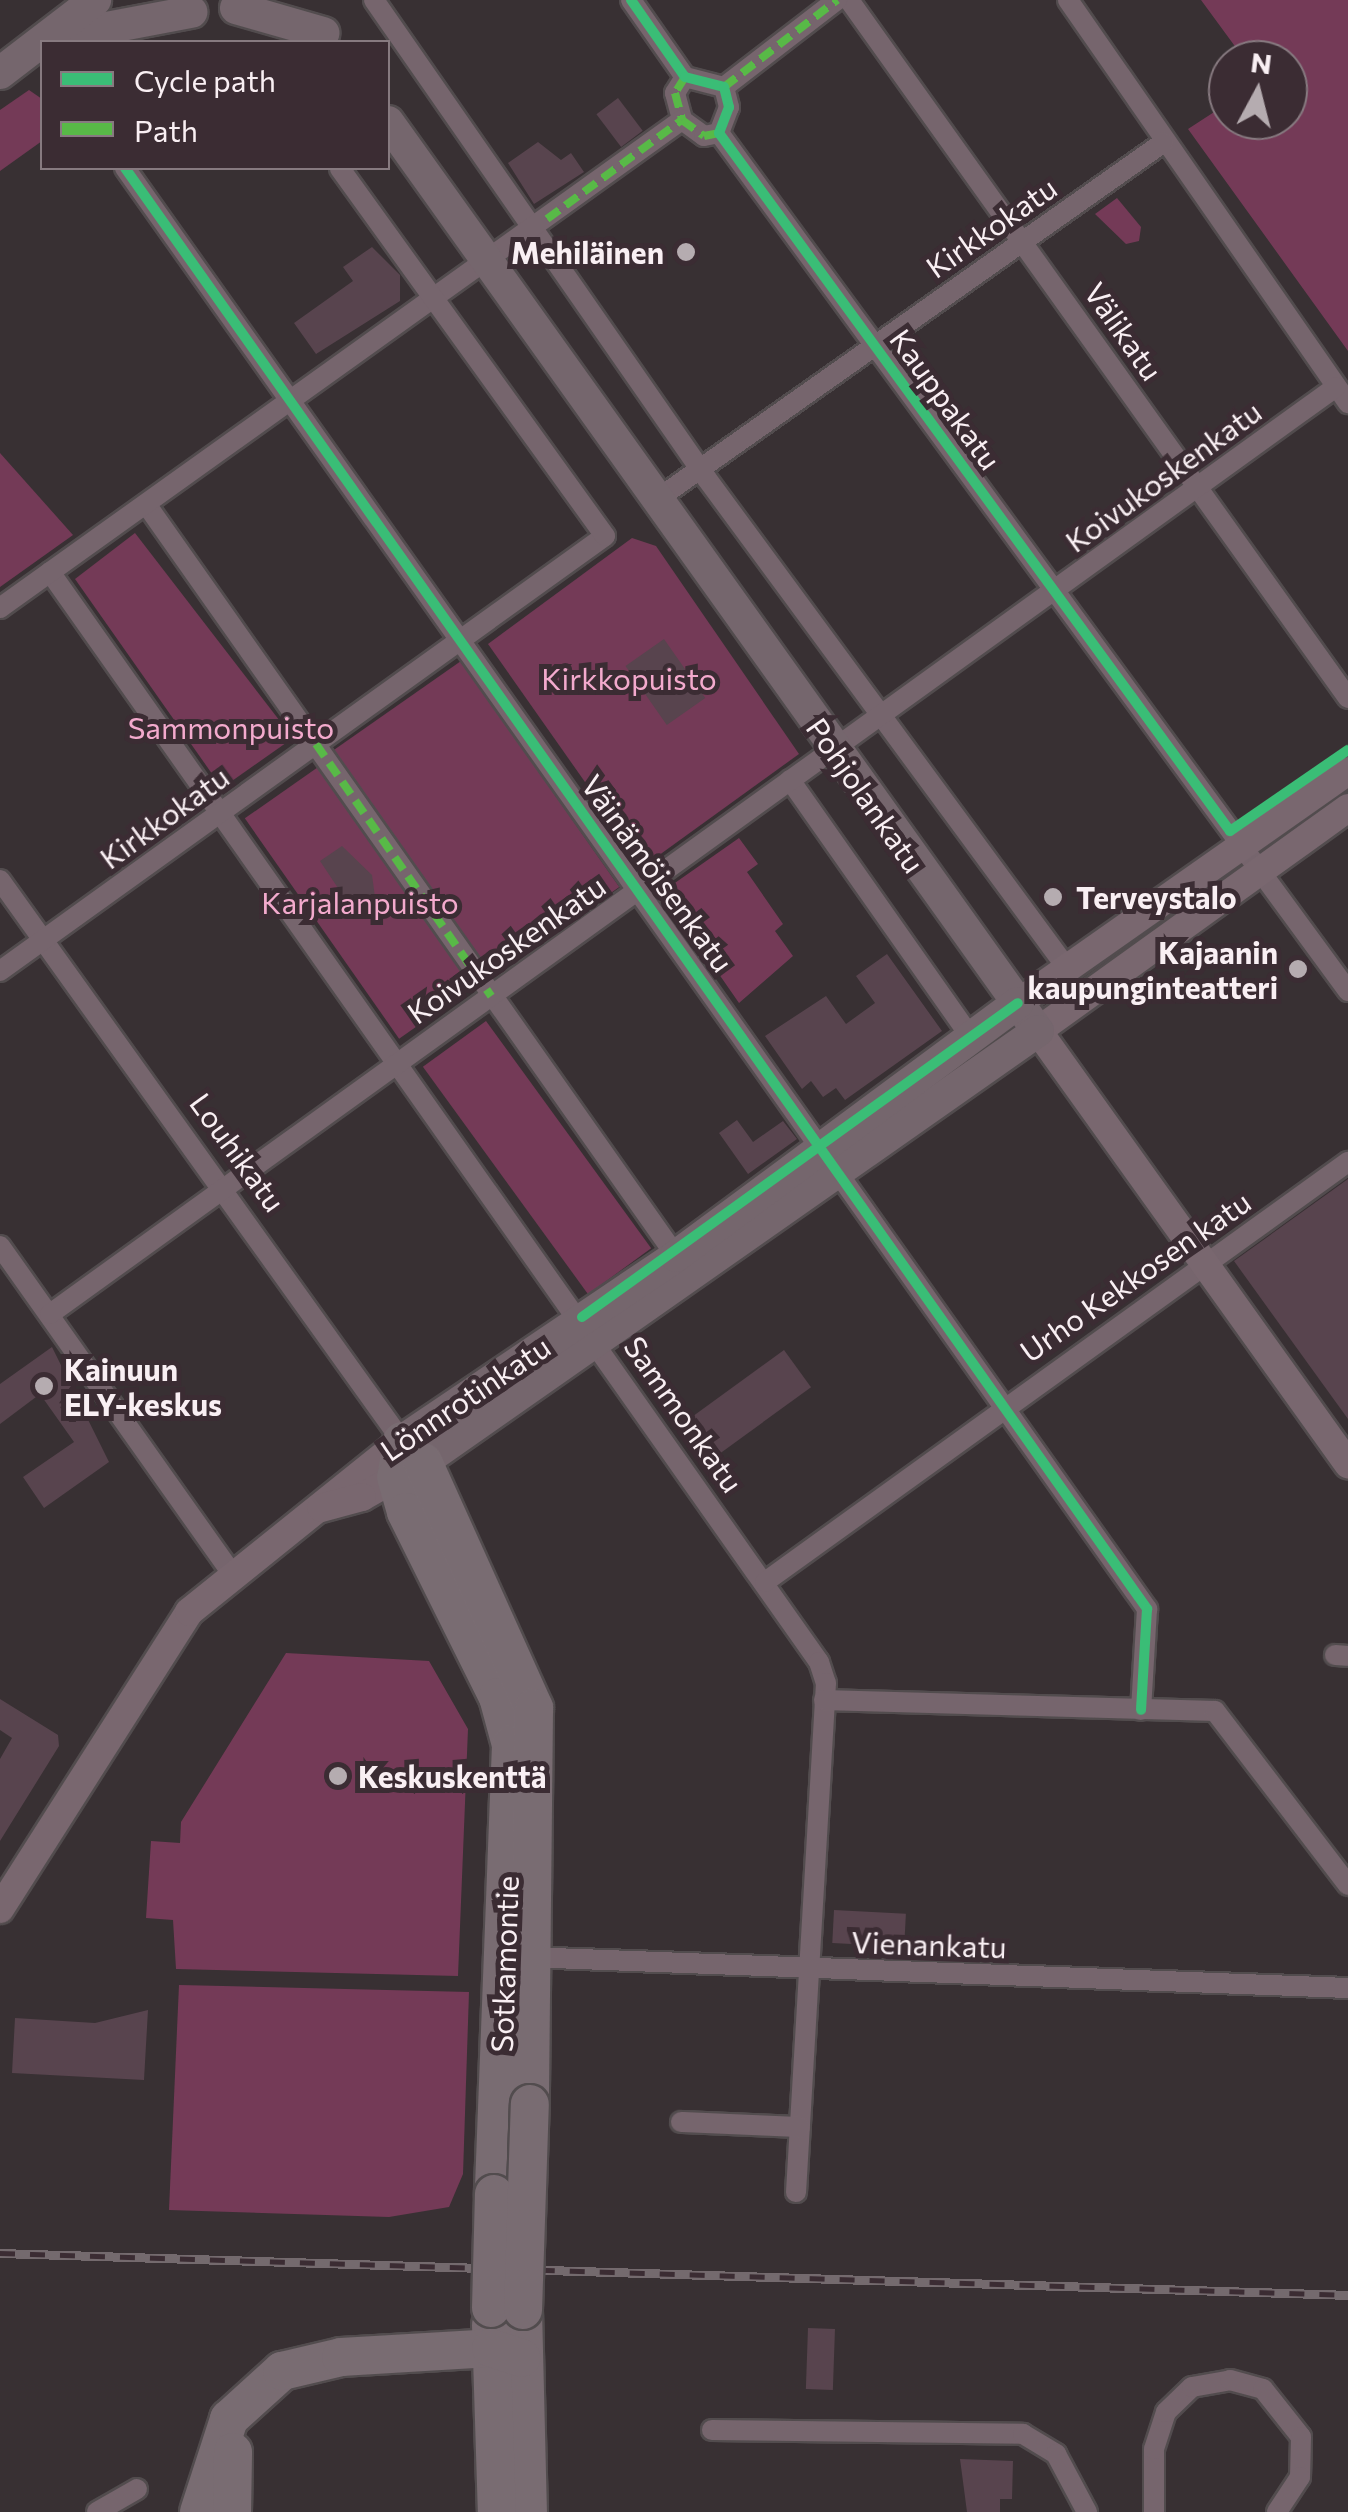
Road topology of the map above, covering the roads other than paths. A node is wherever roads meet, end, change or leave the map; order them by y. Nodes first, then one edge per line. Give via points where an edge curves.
1 (95, 0) edge
2 (304, 0) edge
3 (374, 0) edge
4 (631, 0) edge
5 (837, 0) edge
6 (849, 0) edge
7 (1068, 0) edge
8 (242, 4) edge
9 (177, 6) edge
10 (326, 38) edge
11 (48, 40) edge
12 (57, 40) edge
13 (40, 46) edge
14 (0, 73) edge
15 (685, 77) junction
16 (724, 87) junction
17 (682, 120) junction
18 (390, 125) edge
19 (719, 133) junction
20 (1164, 142) junction
21 (126, 170) edge
22 (341, 170) edge
23 (541, 223) junction
24 (1022, 240) junction
25 (483, 260) junction
26 (433, 294) junction
27 (877, 346) junction
28 (1342, 395) edge
29 (290, 398) junction
30 (701, 468) junction
31 (1199, 488) junction
32 (656, 500) junction
33 (146, 504) junction
34 (50, 572) junction
35 (1056, 590) junction
36 (0, 608) edge
37 (463, 641) junction
38 (1348, 698) edge
39 (880, 717) junction
40 (316, 744) junction
41 (831, 749) junction
42 (1344, 774) edge
43 (790, 780) junction
44 (1348, 808) edge
45 (222, 814) junction
46 (1242, 844) junction
47 (1261, 869) junction
48 (0, 880) edge
49 (640, 889) junction
50 (42, 940) junction
51 (1067, 968) junction
52 (0, 971) edge
53 (1348, 992) edge
54 (490, 996) junction
55 (1018, 1003) junction
56 (1038, 1030) junction
57 (972, 1038) junction
58 (397, 1064) junction
59 (832, 1161) junction
60 (1348, 1162) edge
61 (226, 1190) junction
62 (0, 1246) edge
63 (676, 1256) junction
64 (1206, 1265) junction
65 (50, 1314) junction
66 (590, 1330) junction
67 (1006, 1406) junction
68 (407, 1460) junction
69 (1348, 1464) edge
70 (230, 1570) junction
71 (765, 1582) junction
72 (824, 1700) junction
73 (1141, 1710) junction
74 (1348, 1885) edge
75 (0, 1909) edge
76 (521, 1957) junction
77 (809, 1968) junction
78 (1348, 1988) edge
79 (681, 2122) dead end
80 (800, 2127) junction
81 (796, 2192) dead end
82 (507, 2309) junction
83 (501, 2359) junction
84 (712, 2430) dead end
85 (137, 2489) dead end
86 (510, 2497) edge
87 (97, 2512) edge
88 (199, 2512) edge
89 (232, 2512) edge
90 (1087, 2512) edge
91 (1154, 2512) edge
92 (1277, 2512) edge

1 - 11 main road
2 - 10 main road
3 - 23 street, Pohjolankatu
4 - 15 street
5 - 16 street
6 - 24 street, Välikatu
7 - 20 street
8 - 9 main road
8 - 10 main road
9 - 12 main road
13 - 14 main road
15 - 16 street
15 - 17 street via 675,93
16 - 19 street via 729,107
17 - 19 street via 704,136
17 - 23 street
18 - 25 main road, Pohjolankatu
19 - 27 street, Kauppakatu
20 - 24 street, Kirkkokatu
20 - 28 street
21 - 29 street, Väinämöisenkatu
22 - 26 street
23 - 25 street
23 - 30 street, Pohjolankatu
24 - 27 street, Kirkkokatu
24 - 31 street, Välikatu
25 - 26 street
25 - 32 main road, Pohjolankatu
26 - 29 street
26 - 37 street, Kirkkokatu via 605,536
27 - 30 street, Kirkkokatu
27 - 35 street, Kauppakatu
28 - 31 street, Koivukoskenkatu
29 - 33 street
29 - 37 street, Väinämöisenkatu
30 - 32 street, Kirkkokatu
30 - 39 street, Pohjolankatu
31 - 35 street, Koivukoskenkatu
31 - 38 street, Välikatu
32 - 41 main road, Pohjolankatu
33 - 34 street
33 - 40 street
34 - 36 street
34 - 45 street, Sammonkatu
35 - 39 street, Koivukoskenkatu
35 - 46 street, Kauppakatu
37 - 40 street, Kirkkokatu
37 - 49 street, Väinämöisenkatu
39 - 41 street, Koivukoskenkatu
39 - 51 street, Pohjolankatu
40 - 45 street, Kirkkokatu
40 - 54 street
41 - 43 street, Koivukoskenkatu
41 - 55 main road, Pohjolankatu
42 - 46 street, Lönnrotinkatu
43 - 49 street, Koivukoskenkatu
43 - 57 street, Pohjolankatu
44 - 47 street, Lönnrotinkatu
45 - 50 street, Kirkkokatu
45 - 58 street, Sammonkatu
46 - 47 street, Kauppakatu
46 - 51 street, Lönnrotinkatu
47 - 53 street, Kauppakatu
47 - 56 street, Lönnrotinkatu
48 - 50 street, Louhikatu
49 - 54 street, Koivukoskenkatu
49 - 59 street, Väinämöisenkatu
50 - 52 street, Kirkkokatu
50 - 61 street, Louhikatu
51 - 55 street, Lönnrotinkatu
54 - 58 street, Koivukoskenkatu
54 - 63 street
55 - 56 main road, Pohjolankatu
55 - 57 main road, Lönnrotinkatu
56 - 59 main road, Lönnrotinkatu
56 - 64 street, Pohjolankatu
57 - 59 main road, Lönnrotinkatu
58 - 61 street, Koivukoskenkatu
58 - 66 street, Sammonkatu
59 - 63 main road, Lönnrotinkatu
59 - 66 main road, Lönnrotinkatu
59 - 67 street, Väinämöisenkatu
60 - 64 street, Urho Kekkosen katu
61 - 65 street, Koivukoskenkatu
61 - 68 street, Louhikatu
62 - 65 street
63 - 66 main road, Lönnrotinkatu
64 - 67 street, Urho Kekkosen katu
64 - 69 street, Pohjolankatu
65 - 70 street
66 - 68 main road, Lönnrotinkatu
66 - 71 street, Sammonkatu
67 - 71 street, Urho Kekkosen katu
67 - 73 street, Väinämöisenkatu via 1147,1609
68 - 70 street, Lönnrotinkatu
68 - 76 highway, Sotkamontie via 444,1603 507,1720
70 - 75 street, Lönnrotinkatu via 167,1638
71 - 72 street, Sammonkatu via 819,1662
72 - 73 street
72 - 77 street, Sammonkatu
73 - 74 street via 1226,1718
76 - 77 street, Vienankatu
76 - 82 highway, Sotkamontie, bridge via 530,2104
76 - 82 highway, Sotkamontie, bridge via 494,2194
77 - 78 street, Vienankatu
77 - 80 street, Sammonkatu
79 - 80 street
80 - 81 street, Sammonkatu
82 - 83 highway, Sotkamontie
83 - 86 highway, Sotkamontie
83 - 88 highway via 325,2359 269,2379 223,2428
83 - 89 highway via 314,2382 276,2396 233,2451
84 - 90 street via 1023,2434 1056,2454
85 - 87 street
91 - 92 street via 1154,2450 1166,2412 1192,2387 1230,2380 1263,2388 1301,2437 1300,2476

